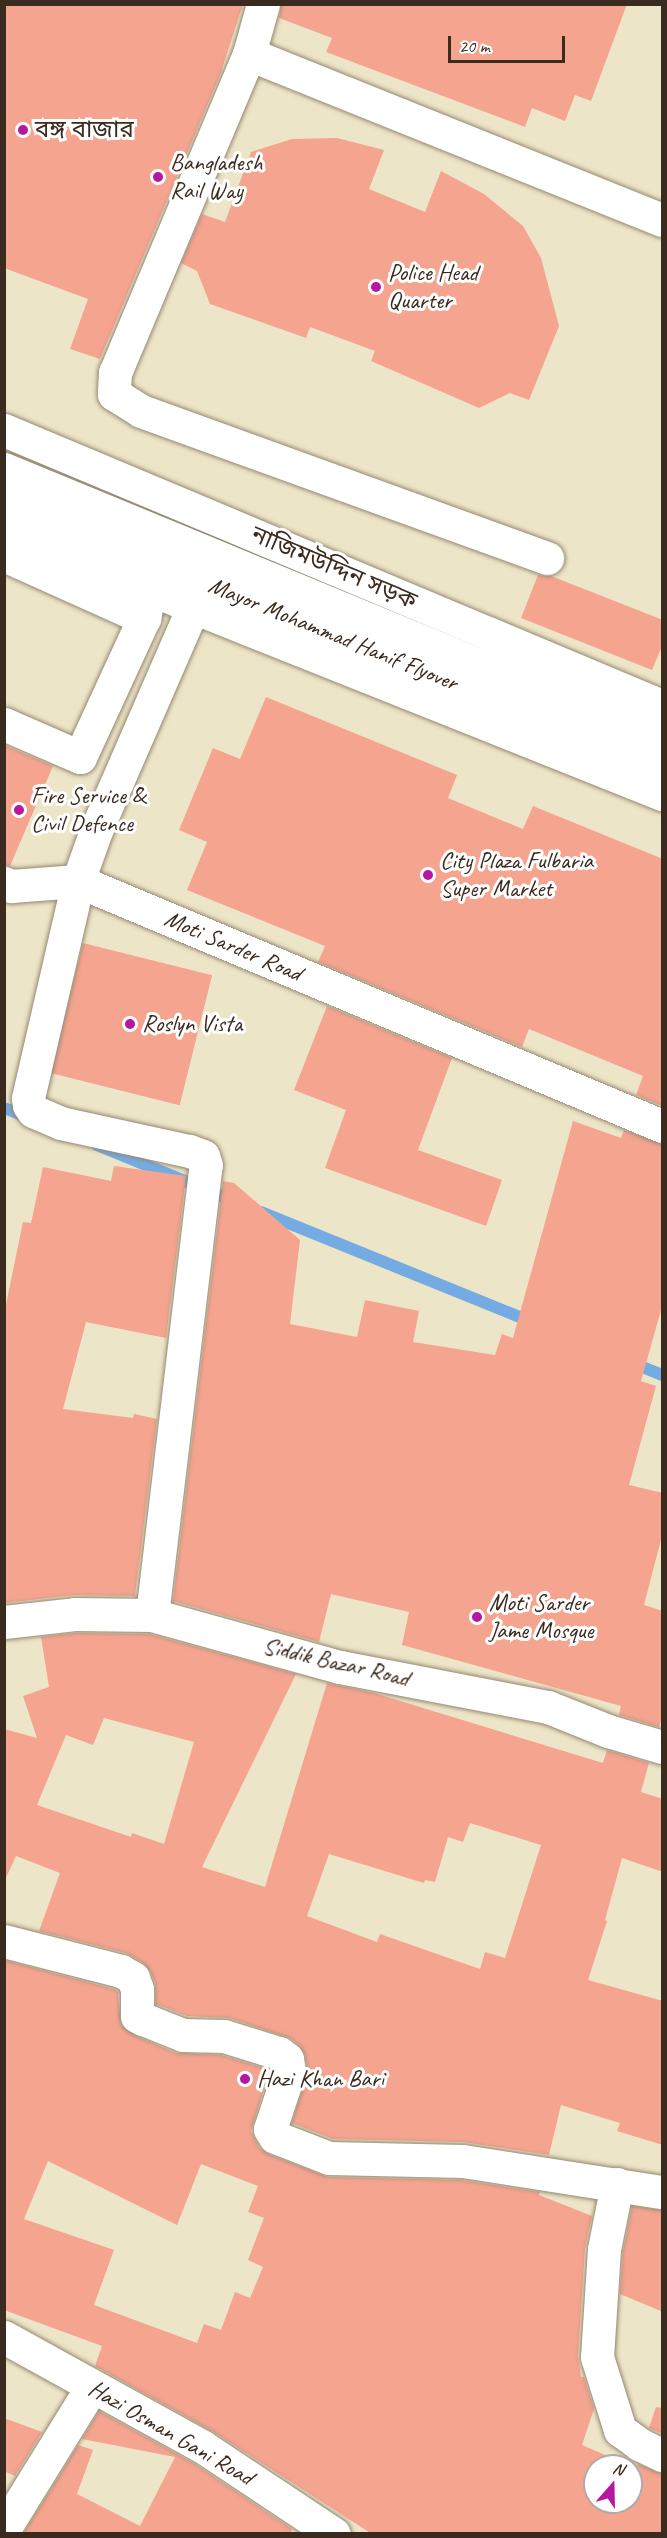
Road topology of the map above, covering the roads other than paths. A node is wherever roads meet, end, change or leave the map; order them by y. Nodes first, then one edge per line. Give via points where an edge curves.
1 (263, 4) edge
2 (249, 54) junction
3 (663, 220) edge
4 (4, 430) edge
5 (4, 469) edge
6 (4, 498) edge
7 (4, 527) edge
8 (4, 555) edge
9 (547, 558) dead end
10 (147, 604) junction
11 (193, 607) junction
12 (663, 706) edge
13 (4, 724) edge
14 (663, 740) edge
15 (663, 769) edge
16 (663, 794) edge
17 (78, 881) junction
18 (4, 883) edge
19 (663, 1126) edge
20 (152, 1615) junction
21 (4, 1622) edge
22 (663, 1747) edge
23 (4, 1941) edge
24 (618, 2184) junction
25 (663, 2192) edge
26 (4, 2337) edge
27 (91, 2388) junction
28 (663, 2455) edge
29 (4, 2529) edge
30 (334, 2534) edge

1 - 2 main road
2 - 3 main road
2 - 9 main road via 115,372 114,394 141,411
4 - 12 main road, নাজিমউদ্দিন সড়ক
5 - 14 main road
6 - 15 main road, Mayor Mohammad Hanif Flyover
7 - 10 main road
8 - 10 main road
10 - 11 main road
10 - 13 main road via 80,757
11 - 16 main road
11 - 17 main road
17 - 18 main road
17 - 19 main road, Moti Sarder Road
17 - 20 main road via 29,1105 33,1111 61,1123 189,1151 203,1156 206,1165
20 - 21 main road, Siddik Bazar Road via 75,1614
20 - 22 main road, Siddik Bazar Road via 340,1667 548,1707
23 - 24 main road via 133,1977 137,2016 143,2019 183,2035 224,2036 279,2053 287,2059 289,2072 272,2116 270,2129 275,2137 329,2158 464,2161
24 - 25 main road
24 - 28 main road via 604,2249 597,2357 620,2430
26 - 27 main road, Hazi Osman Gani Road
27 - 29 main road
27 - 30 main road, Hazi Osman Gani Road via 203,2447

